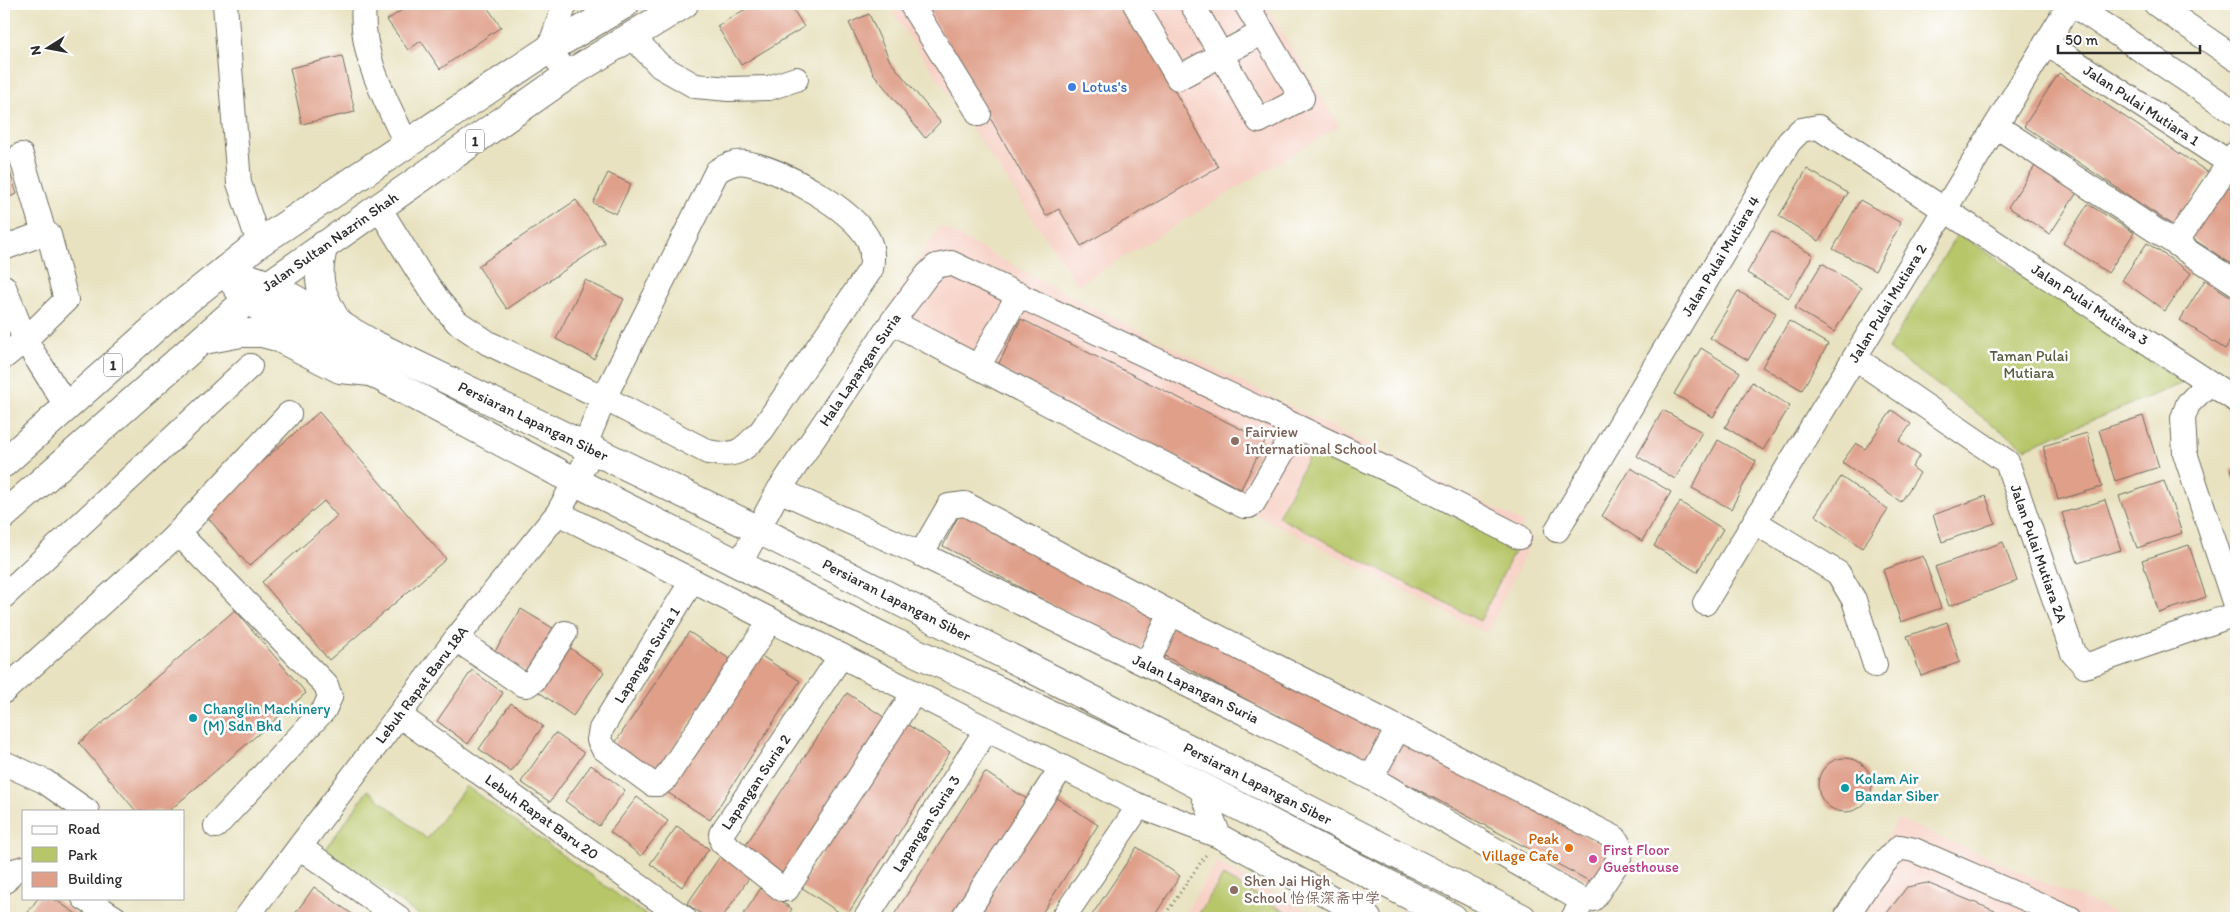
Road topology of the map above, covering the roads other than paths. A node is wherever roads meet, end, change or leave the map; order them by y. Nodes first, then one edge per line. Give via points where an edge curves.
1 (225, 4) edge
2 (364, 4) edge
3 (625, 4) edge
4 (684, 4) edge
5 (911, 4) edge
6 (1134, 4) edge
7 (1192, 4) edge
8 (1246, 4) edge
9 (2071, 4) edge
10 (2156, 4) edge
11 (561, 5) edge
12 (1262, 32) junction
13 (632, 36) junction
14 (2046, 44) junction
15 (549, 49) junction
16 (1222, 54) junction
17 (2236, 59) edge
18 (568, 75) junction
19 (796, 79) dead end
20 (2236, 113) edge
21 (980, 114) dead end
22 (1996, 126) junction
23 (407, 145) junction
24 (21, 155) dead end
25 (2234, 161) edge
26 (379, 208) junction
27 (1945, 209) junction
28 (44, 233) junction
29 (2176, 242) junction
30 (259, 243) junction
31 (324, 245) junction
32 (4, 248) edge
33 (224, 270) junction
34 (2236, 283) edge
35 (270, 285) junction
36 (4, 287) edge
37 (1019, 294) junction
38 (248, 300) junction
39 (892, 322) junction
40 (338, 325) junction
41 (25, 340) junction
42 (204, 340) junction
43 (4, 357) edge
44 (1855, 358) junction
45 (250, 366) dead end
46 (978, 367) junction
47 (371, 372) junction
48 (2209, 383) junction
49 (604, 398) junction
50 (2236, 400) edge
51 (67, 407) junction
52 (289, 414) dead end
53 (1297, 427) junction
54 (589, 447) junction
55 (4, 463) edge
56 (576, 482) junction
57 (779, 490) junction
58 (558, 513) junction
59 (4, 515) edge
60 (1755, 522) junction
61 (759, 530) junction
62 (1557, 530) dead end
63 (1519, 537) dead end
64 (171, 540) junction
65 (921, 554) junction
66 (739, 565) junction
67 (692, 581) junction
68 (4, 596) edge
69 (1705, 603) dead end
70 (2236, 608) edge
71 (1172, 613) junction
72 (2236, 614) edge
73 (770, 620) junction
74 (565, 633) dead end
75 (456, 639) junction
76 (841, 656) junction
77 (1147, 664) junction
78 (1875, 665) dead end
79 (4, 691) edge
80 (914, 693) junction
81 (400, 716) junction
82 (1398, 728) junction
83 (987, 730) junction
84 (1172, 740) junction
85 (4, 763) edge
86 (1162, 766) junction
87 (1062, 767) junction
88 (1371, 778) junction
89 (1200, 786) junction
90 (1138, 806) junction
91 (86, 810) edge
92 (216, 826) dead end
93 (1219, 836) junction
94 (301, 848) junction
95 (22, 869) edge
96 (4, 882) edge
97 (87, 900) edge
98 (1578, 909) edge
99 (678, 917) edge
100 (115, 918) edge
101 (246, 918) edge
102 (399, 918) edge
103 (866, 918) edge
104 (963, 918) edge
105 (1063, 918) edge
106 (1369, 918) edge
107 (1453, 918) edge
108 (1522, 918) edge
109 (1846, 918) edge
110 (2070, 918) edge

1 - 30 street via 239,183
2 - 23 street via 364,33 372,69
3 - 15 main road, 1
4 - 13 main road, Jalan Sultan Nazrin Shah / 1
5 - 21 street
6 - 16 street via 1178,78
7 - 16 street
8 - 12 street
9 - 14 street, Jalan Pulai Mutiara 2
9 - 20 street
10 - 17 street
11 - 15 street
12 - 16 street
12 - 16 street via 1302,98 1259,121
13 - 18 main road, Jalan Sultan Nazrin Shah / 1
13 - 19 street via 660,66 695,86 769,88
14 - 22 street, Jalan Pulai Mutiara 2
14 - 25 street, Jalan Pulai Mutiara 1
15 - 18 street
15 - 23 main road, 1
18 - 26 main road, Jalan Sultan Nazrin Shah / 1
22 - 27 street, Jalan Pulai Mutiara 2
22 - 29 street
23 - 30 main road, 1
24 - 28 street
25 - 29 street
26 - 31 main road, Jalan Sultan Nazrin Shah / 1
26 - 49 street via 433,293 457,322 488,343
27 - 44 street, Jalan Pulai Mutiara 2
27 - 48 street, Jalan Pulai Mutiara 3
27 - 62 street, Jalan Pulai Mutiara 4 via 1818,127 1801,130 1784,150
28 - 32 street
28 - 41 street via 49,235 66,300
29 - 34 street
30 - 33 main road, 1
31 - 35 main road, Jalan Sultan Nazrin Shah / 1
31 - 40 main road via 319,263 320,278 324,300
33 - 35 main road, Persiaran Lapangan Siber
33 - 38 main road
33 - 51 main road, 1 via 176,308
35 - 38 main road, Jalan Sultan Nazrin Shah / 1
35 - 40 main road, Persiaran Lapangan Siber
36 - 41 street
37 - 39 street, Hala Lapangan Suria via 951,262 936,266 927,275
37 - 46 street
37 - 53 street
38 - 42 main road, Jalan Sultan Nazrin Shah / 1
38 - 47 main road, Persiaran Lapangan Siber
39 - 46 street
39 - 57 street, Hala Lapangan Suria
40 - 54 main road, Persiaran Lapangan Siber
41 - 43 street
41 - 51 street
42 - 47 main road via 262,333 277,337 340,369
42 - 59 main road, Jalan Sultan Nazrin Shah / 1
44 - 60 street, Jalan Pulai Mutiara 2
44 - 72 street, Jalan Pulai Mutiara 2A via 2007,462 2073,653 2085,666
45 - 68 street
46 - 53 street via 1244,506 1253,503
47 - 56 main road, Persiaran Lapangan Siber
48 - 50 street, Jalan Pulai Mutiara 3
48 - 70 street via 2188,404 2183,418 2185,453
49 - 49 street, Lebuh Rapat Baru 18A via 708,452 725,456 744,450 762,430 871,269 874,255 867,238 825,197 775,173 746,162 732,163 717,171
49 - 54 street, Lebuh Rapat Baru 18A
51 - 55 main road, 1
52 - 64 street
53 - 63 street
54 - 56 street, Lebuh Rapat Baru 18A
54 - 61 main road, Persiaran Lapangan Siber
56 - 58 street, Lebuh Rapat Baru 18A
56 - 66 main road, Persiaran Lapangan Siber
57 - 61 street, Hala Lapangan Suria
57 - 65 street, Jalan Lapangan Suria
58 - 67 street
58 - 75 street, Lebuh Rapat Baru 18A
60 - 69 street, Jalan Pulai Mutiara 2
60 - 78 street via 1838,573 1854,600
61 - 66 street, Hala Lapangan Suria
61 - 84 main road, Persiaran Lapangan Siber
64 - 79 street
64 - 92 street via 187,542 326,685 330,697 324,710
65 - 71 street via 950,506 965,504
65 - 77 street, Jalan Lapangan Suria
66 - 86 main road, Persiaran Lapangan Siber via 889,640
67 - 73 street
67 - 73 street, Lapangan Suria 1 via 601,729 599,740 603,748 652,784 666,779
71 - 77 street
71 - 82 street
73 - 76 street
74 - 75 street via 528,685
75 - 81 street, Lebuh Rapat Baru 18A
76 - 80 street
76 - 80 street, Lapangan Suria 2 via 720,838 782,889 786,888
77 - 88 street, Jalan Lapangan Suria
80 - 83 street
81 - 94 street, Lebuh Rapat Baru 18A
81 - 99 street, Lebuh Rapat Baru 20
82 - 88 street
82 - 98 street via 1615,838 1622,850 1615,866 1593,899
83 - 87 street
83 - 103 street, Lapangan Suria 3
84 - 86 main road
84 - 108 main road, Persiaran Lapangan Siber
85 - 91 street via 44,781
86 - 89 main road, Persiaran Lapangan Siber
87 - 90 street
87 - 104 street
88 - 98 street, Jalan Lapangan Suria
89 - 93 street
89 - 107 main road, Persiaran Lapangan Siber
90 - 93 street
90 - 105 street
93 - 106 street
94 - 101 street, Lebuh Rapat Baru 18A
94 - 102 street
95 - 96 street via 13,871
97 - 100 street
109 - 110 street via 1868,881 1900,847 1914,850

